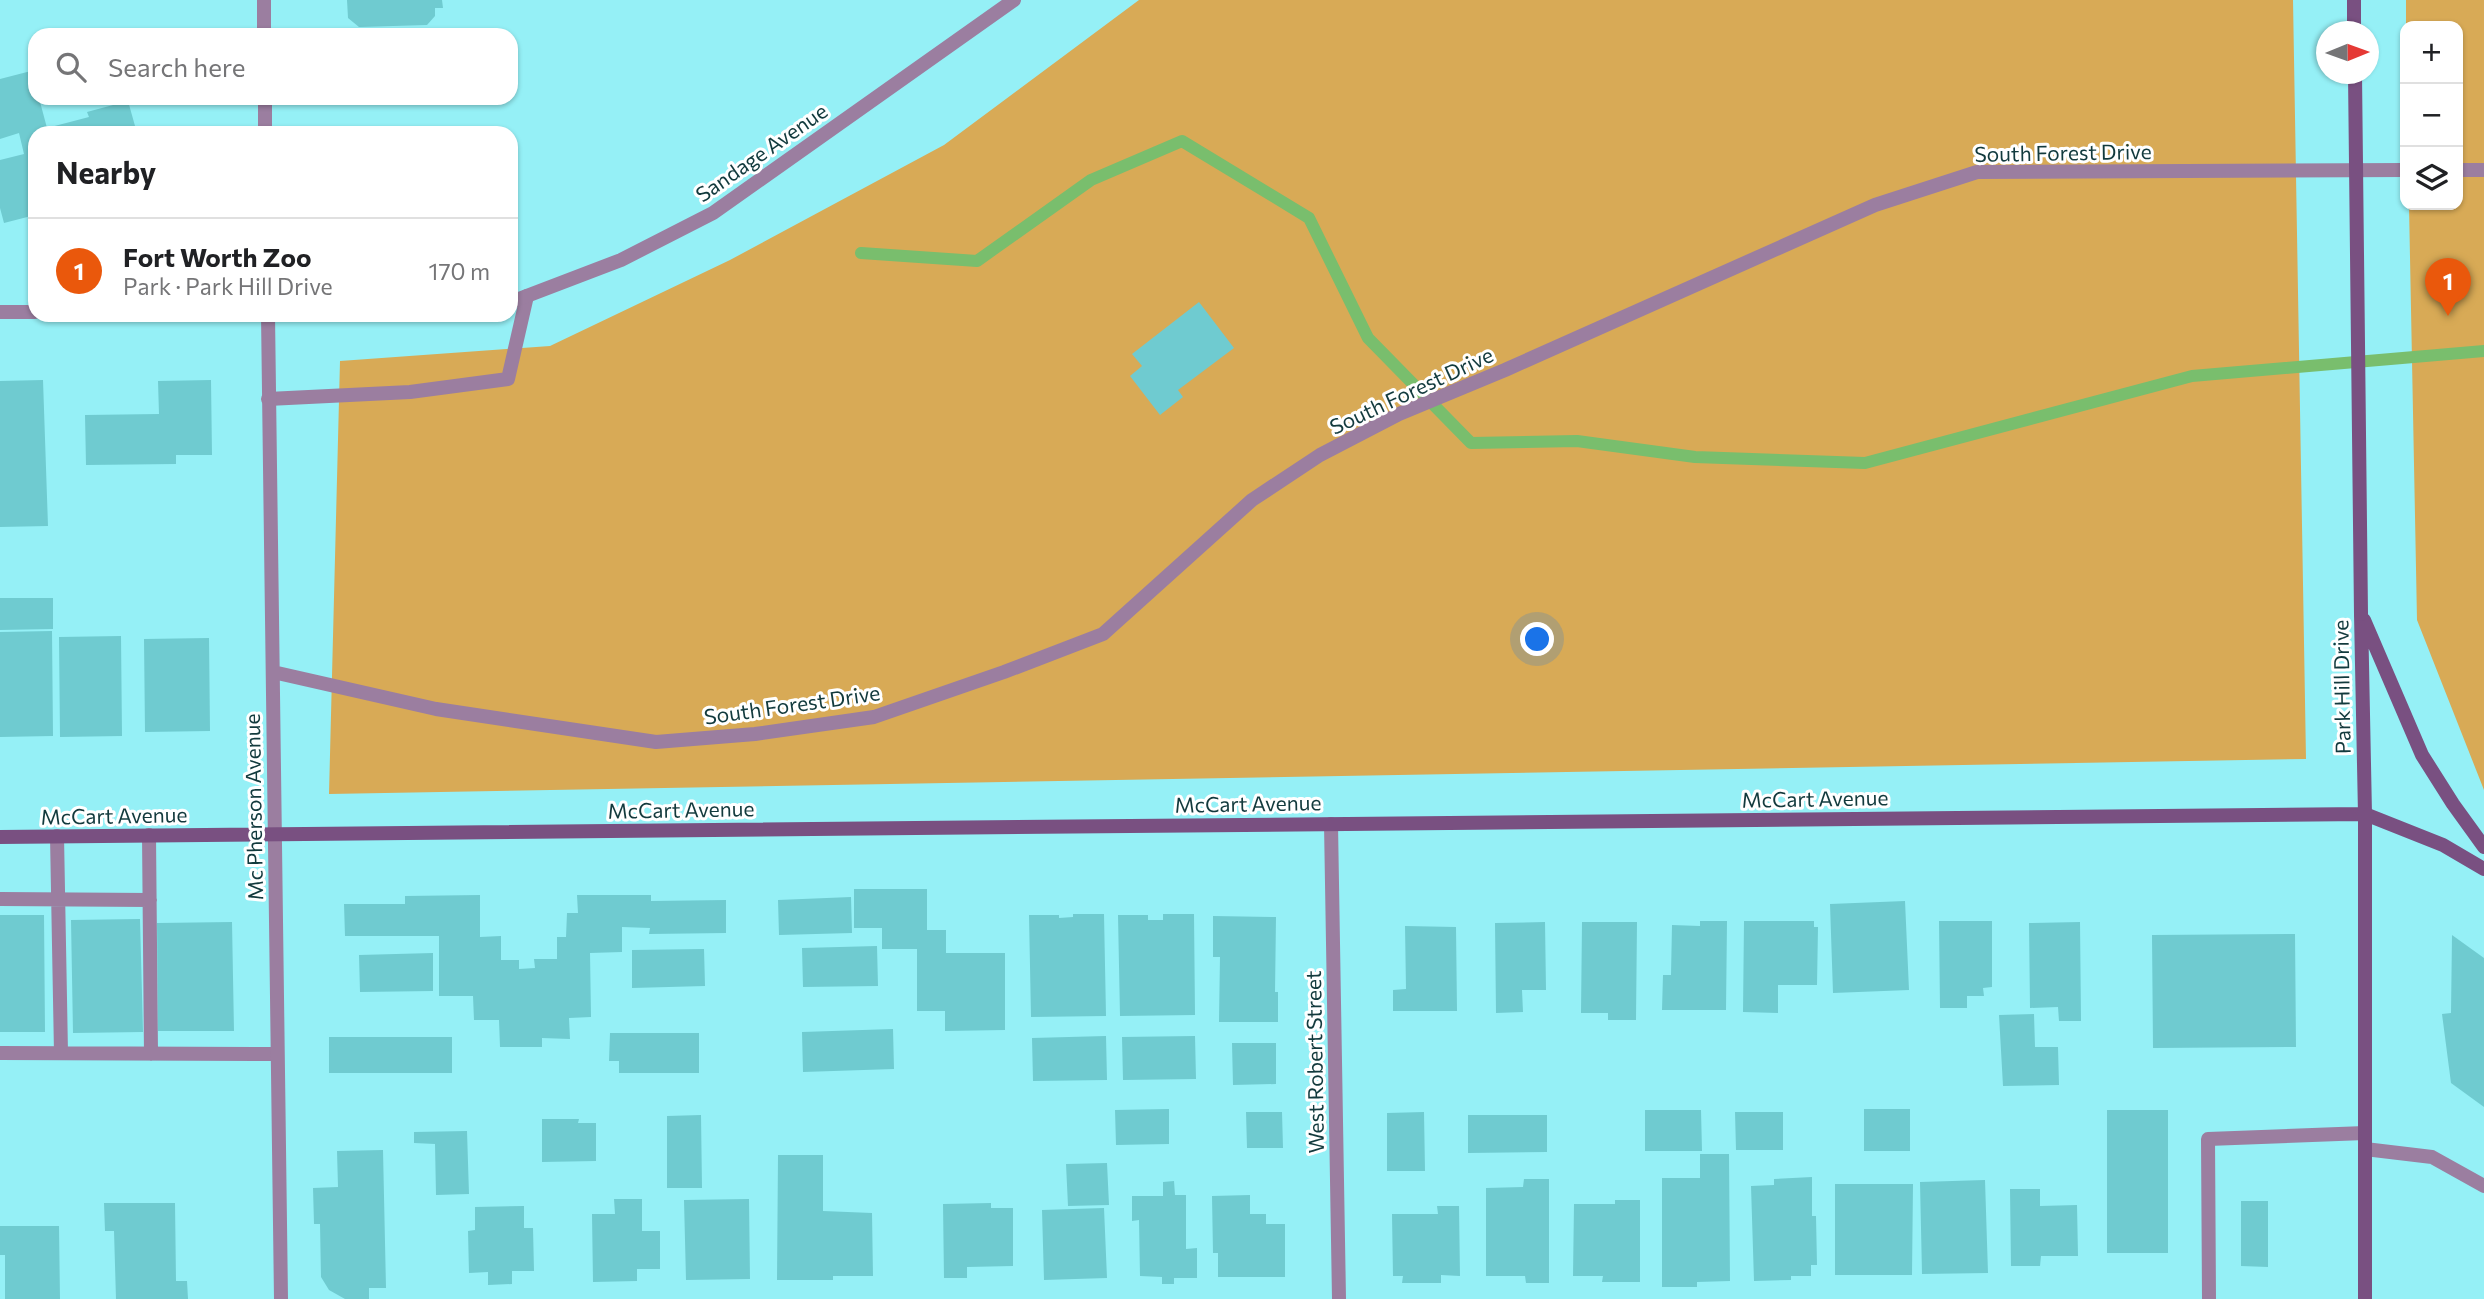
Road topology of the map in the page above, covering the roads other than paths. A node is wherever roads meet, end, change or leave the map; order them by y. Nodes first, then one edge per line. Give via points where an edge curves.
1 (264, 0) edge
2 (1014, 0) edge
3 (2354, 0) edge
4 (2354, 21) edge
5 (264, 28) edge
6 (2355, 84) edge
7 (265, 105) edge
8 (265, 126) edge
9 (2400, 170) edge
10 (2463, 170) edge
11 (2484, 170) edge
12 (527, 296) junction
13 (518, 299) edge
14 (0, 312) edge
15 (28, 312) edge
16 (268, 322) edge
17 (268, 399) junction
18 (2361, 614) junction
19 (273, 671) junction
20 (2365, 814) junction
21 (1331, 824) junction
22 (275, 834) junction
23 (149, 835) junction
24 (57, 836) junction
25 (0, 837) edge
26 (2484, 847) edge
27 (2484, 869) edge
28 (0, 900) edge
29 (58, 900) junction
30 (150, 900) junction
31 (0, 1053) edge
32 (61, 1054) junction
33 (151, 1054) junction
34 (277, 1054) junction
35 (2365, 1133) junction
36 (2365, 1149) junction
37 (2484, 1186) edge
38 (281, 1299) edge
39 (1339, 1299) edge
40 (2209, 1299) edge
41 (2365, 1299) edge

1 - 5 street
2 - 12 street, Sandage Avenue via 713,213 621,260
3 - 4 street
6 - 18 street, Park Hill Drive, bridge
7 - 8 street
9 - 19 street, South Forest Drive via 1977,172 1875,205 1405,412 1320,455 1252,500 1102,634 874,717 656,742 436,709
10 - 11 street
12 - 13 street, Sandage Avenue
12 - 17 street via 508,379 410,392
14 - 15 street
16 - 17 street, Mc Pherson Avenue
17 - 19 street, Mc Pherson Avenue
18 - 20 street, Park Hill Drive
18 - 26 street via 2422,755
19 - 22 street, Mc Pherson Avenue
20 - 21 street, McCart Avenue
20 - 27 street, McCart Avenue via 2443,845
20 - 35 street, Park Hill Drive
21 - 22 street, McCart Avenue
21 - 39 street, West Robert Street
22 - 23 street, McCart Avenue
22 - 34 street, Mc Pherson Avenue
23 - 24 street, McCart Avenue
23 - 30 street
24 - 25 street, McCart Avenue
24 - 29 street
28 - 29 street
29 - 30 street
29 - 32 street
30 - 33 street
31 - 32 street
32 - 33 street
33 - 34 street
34 - 38 street, Mc Pherson Avenue
35 - 36 street, Park Hill Drive
35 - 40 street via 2208,1139
36 - 37 street via 2432,1157
36 - 41 street, Park Hill Drive

